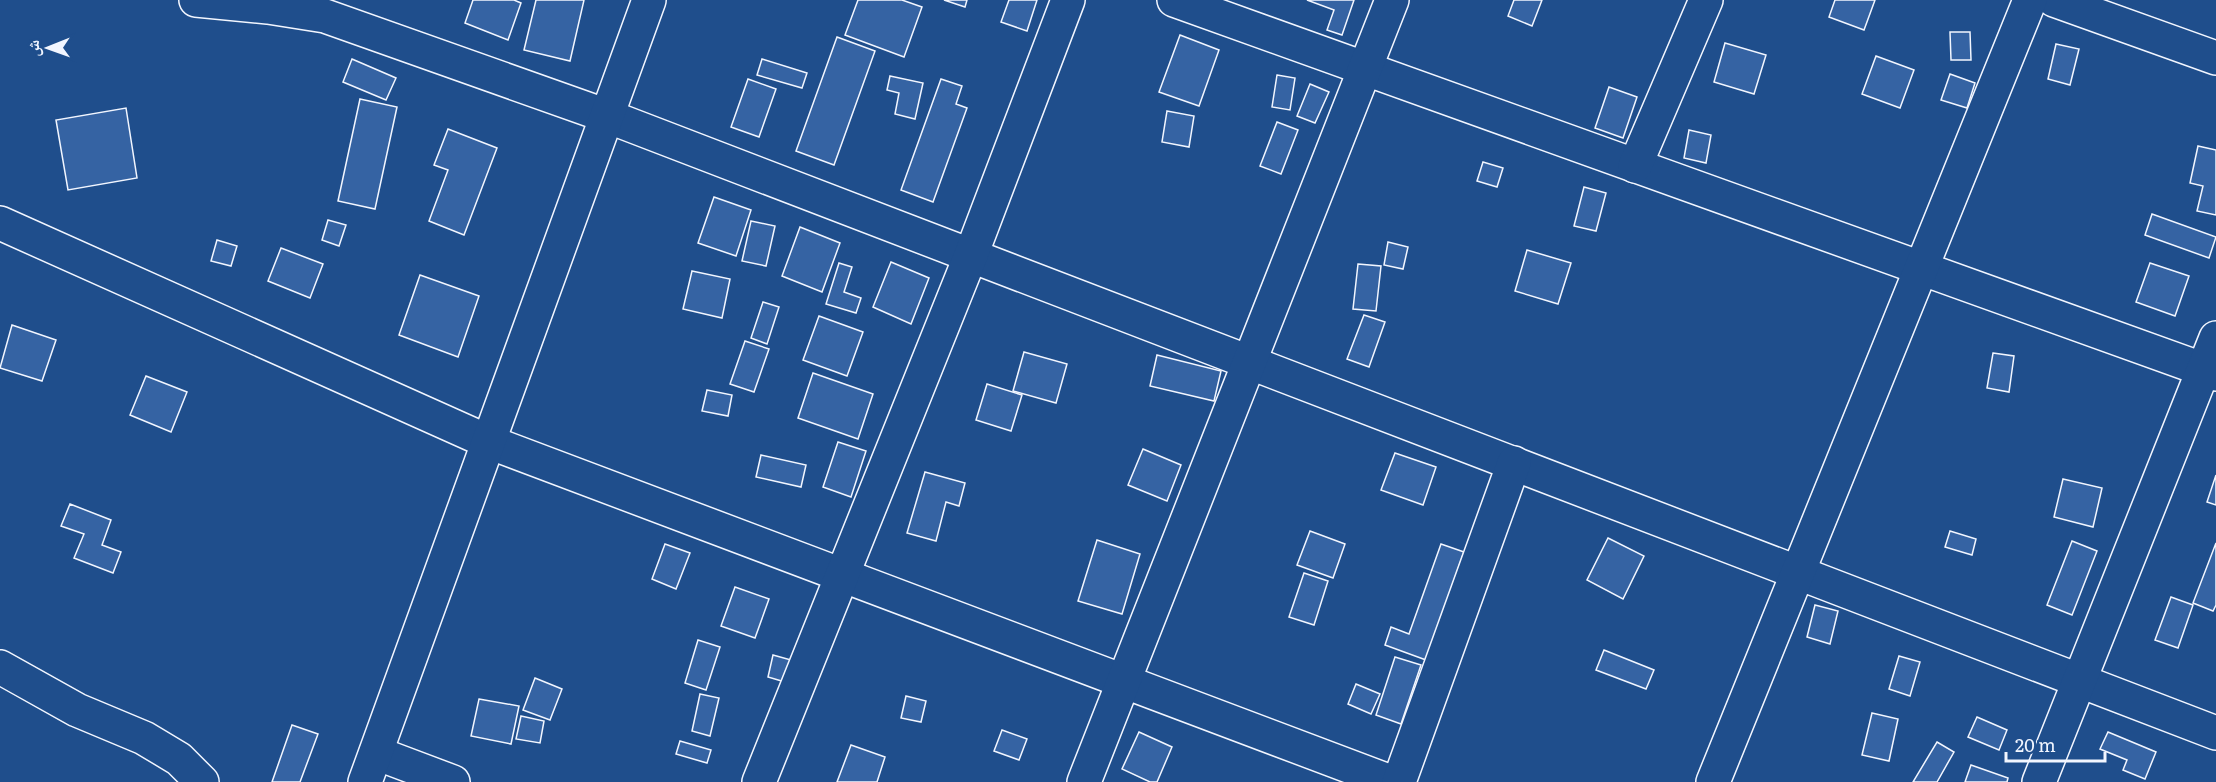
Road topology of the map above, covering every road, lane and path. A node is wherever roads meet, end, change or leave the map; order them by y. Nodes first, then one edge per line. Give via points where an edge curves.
1 (196, 0) edge
2 (649, 0) edge
3 (1068, 0) edge
4 (1174, 0) edge
5 (1392, 0) edge
6 (1706, 0) edge
7 (2030, 0) edge
8 (2054, 0) edge
9 (328, 8) edge
10 (2216, 58) edge
11 (1365, 69) junction
12 (607, 116) junction
13 (1635, 165) junction
14 (0, 224) edge
15 (971, 255) junction
16 (1922, 269) junction
17 (2216, 338) edge
18 (1250, 362) junction
19 (2209, 372) edge
20 (489, 442) junction
21 (1514, 463) junction
22 (1799, 572) junction
23 (843, 576) junction
24 (0, 667) edge
25 (2080, 680) junction
26 (1124, 682) junction
27 (2216, 732) edge
28 (371, 767) edge
29 (202, 782) edge
30 (453, 782) edge
31 (759, 782) edge
32 (1084, 782) edge
33 (1391, 782) edge
34 (1398, 782) edge
35 (1713, 782) edge
36 (2039, 782) edge

1 - 9 street
2 - 12 street
3 - 15 street
4 - 11 street
5 - 11 street
6 - 13 street
7 - 16 street
8 - 10 street
9 - 12 street
11 - 13 street
11 - 18 street
12 - 15 street
12 - 20 street
13 - 16 street
14 - 20 street
15 - 18 street
15 - 23 street
16 - 19 street
16 - 22 street
17 - 19 street
18 - 21 street
18 - 26 street
19 - 25 street
20 - 23 street
20 - 28 street
21 - 22 street
21 - 34 street
22 - 25 street
22 - 35 street
23 - 26 street
23 - 31 street
24 - 29 street via 77,710 144,738 179,759
25 - 27 street
25 - 36 street
26 - 32 street
26 - 33 street
28 - 30 street

